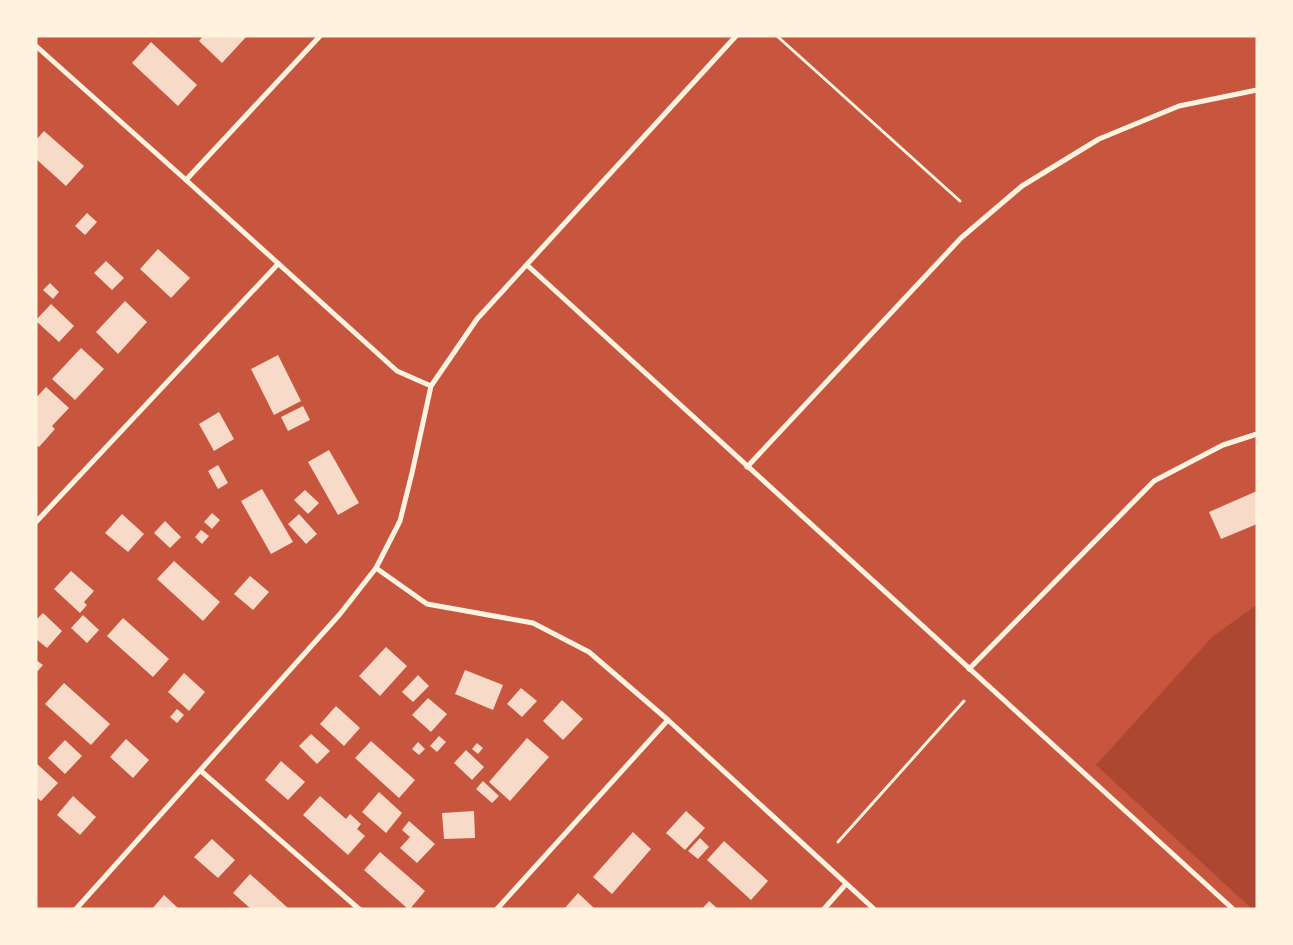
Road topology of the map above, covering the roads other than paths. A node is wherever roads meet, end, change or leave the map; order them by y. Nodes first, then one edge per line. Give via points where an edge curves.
1 (320, 36) edge
2 (736, 36) edge
3 (36, 46) edge
4 (41, 51) junction
5 (36, 56) edge
6 (1257, 90) edge
7 (186, 180) junction
8 (278, 264) junction
9 (527, 265) junction
10 (431, 386) junction
11 (1257, 434) edge
12 (747, 467) junction
13 (36, 522) edge
14 (376, 568) junction
15 (969, 669) junction
16 (668, 720) junction
17 (201, 771) junction
18 (846, 884) junction
19 (76, 909) edge
20 (359, 909) edge
21 (498, 909) edge
22 (824, 909) edge
23 (874, 909) edge
24 (1233, 909) edge

1 - 7 street
2 - 9 street
3 - 4 street
4 - 5 street
4 - 7 street
6 - 12 street via 1179,106 1099,139 1022,186 961,238
7 - 8 street
8 - 10 street via 397,371
8 - 13 street
9 - 10 street via 477,319
9 - 12 street
10 - 14 street via 400,521
11 - 15 street via 1222,444 1154,481
12 - 15 street
14 - 16 street via 427,604 541,627 589,652
14 - 17 street via 340,614
15 - 24 street
16 - 18 street
16 - 21 street
17 - 19 street
17 - 20 street
18 - 22 street
18 - 23 street

